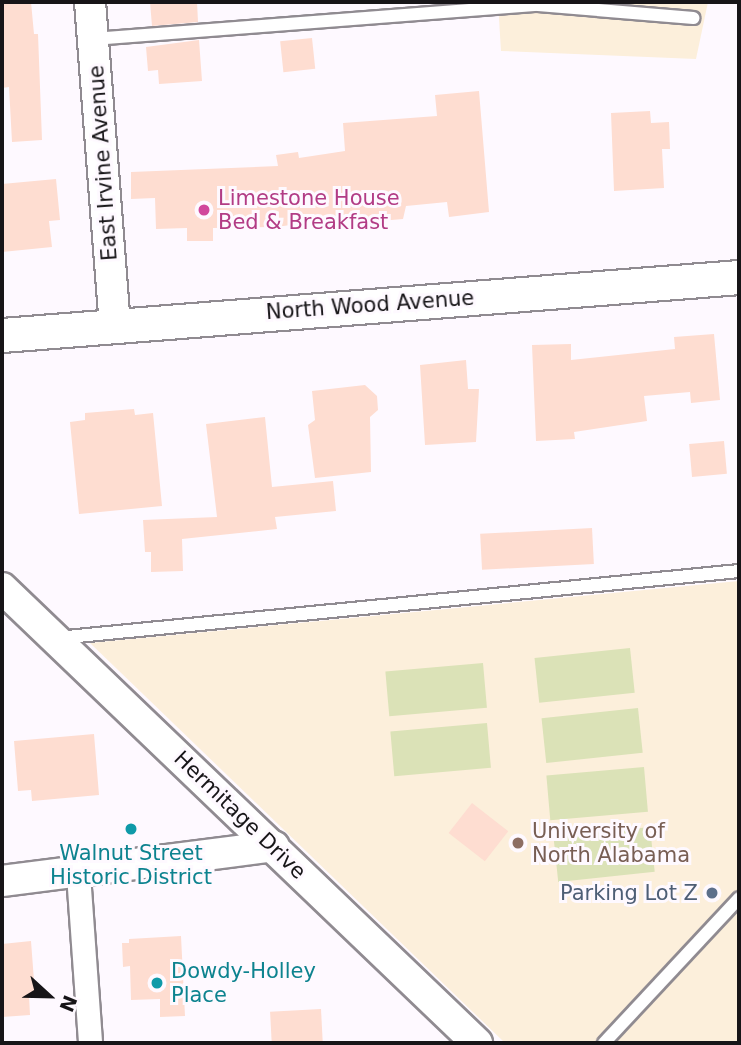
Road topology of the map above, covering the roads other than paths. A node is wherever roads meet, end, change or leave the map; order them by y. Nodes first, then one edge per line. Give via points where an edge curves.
1 (90, 2) edge
2 (693, 18) dead end
3 (93, 39) junction
4 (739, 277) edge
5 (116, 325) junction
6 (2, 335) edge
7 (739, 571) edge
8 (2, 588) edge
9 (52, 638) junction
10 (274, 846) junction
11 (78, 874) junction
12 (2, 881) edge
13 (739, 898) edge
14 (90, 1043) edge
15 (477, 1043) edge
16 (604, 1043) edge

1 - 3 street, East Irvine Avenue
2 - 3 lane via 538,5
3 - 5 street, East Irvine Avenue
4 - 5 main road, North Wood Avenue
5 - 6 main road, North Wood Avenue
7 - 9 lane
8 - 9 street, Hermitage Drive
9 - 10 street, Hermitage Drive
10 - 11 street
10 - 15 street, Hermitage Drive
11 - 12 street
11 - 14 street
13 - 16 lane

